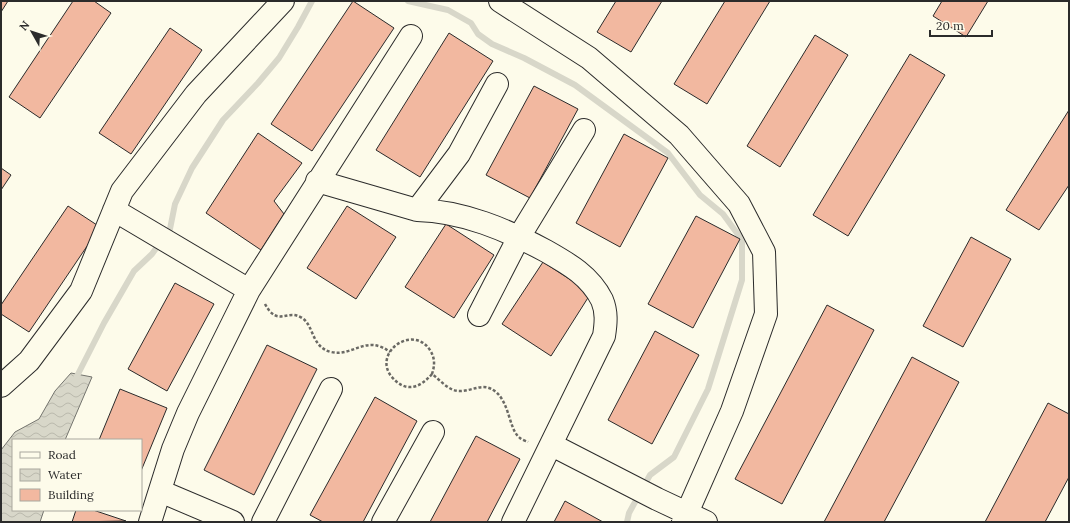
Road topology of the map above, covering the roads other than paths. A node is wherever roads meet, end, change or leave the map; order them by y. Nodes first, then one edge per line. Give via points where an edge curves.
1 (283, 1) edge
2 (500, 1) edge
3 (411, 36) dead end
4 (497, 84) dead end
5 (584, 130) dead end
6 (317, 181) junction
7 (114, 210) junction
8 (417, 210) junction
9 (519, 237) junction
10 (249, 290) junction
11 (478, 315) dead end
12 (1, 386) edge
13 (332, 389) dead end
14 (433, 432) dead end
15 (552, 445) junction
16 (160, 491) junction
17 (692, 519) edge
18 (150, 522) edge
19 (233, 522) edge
20 (263, 522) edge
21 (383, 522) edge
22 (513, 522) edge

1 - 7 street via 196,94 122,191
2 - 17 street via 589,58 679,135 739,204 764,252 766,314
3 - 6 street
4 - 8 street via 459,154
5 - 9 street
6 - 8 street
6 - 10 street
7 - 10 street
7 - 12 street via 82,291 29,361
8 - 9 street via 433,210 476,220
9 - 11 street
9 - 15 street via 572,266 589,281 602,301 607,317 604,336
10 - 16 street via 188,413
13 - 20 street
14 - 21 street
15 - 17 street
15 - 22 street
16 - 18 street
16 - 19 street

